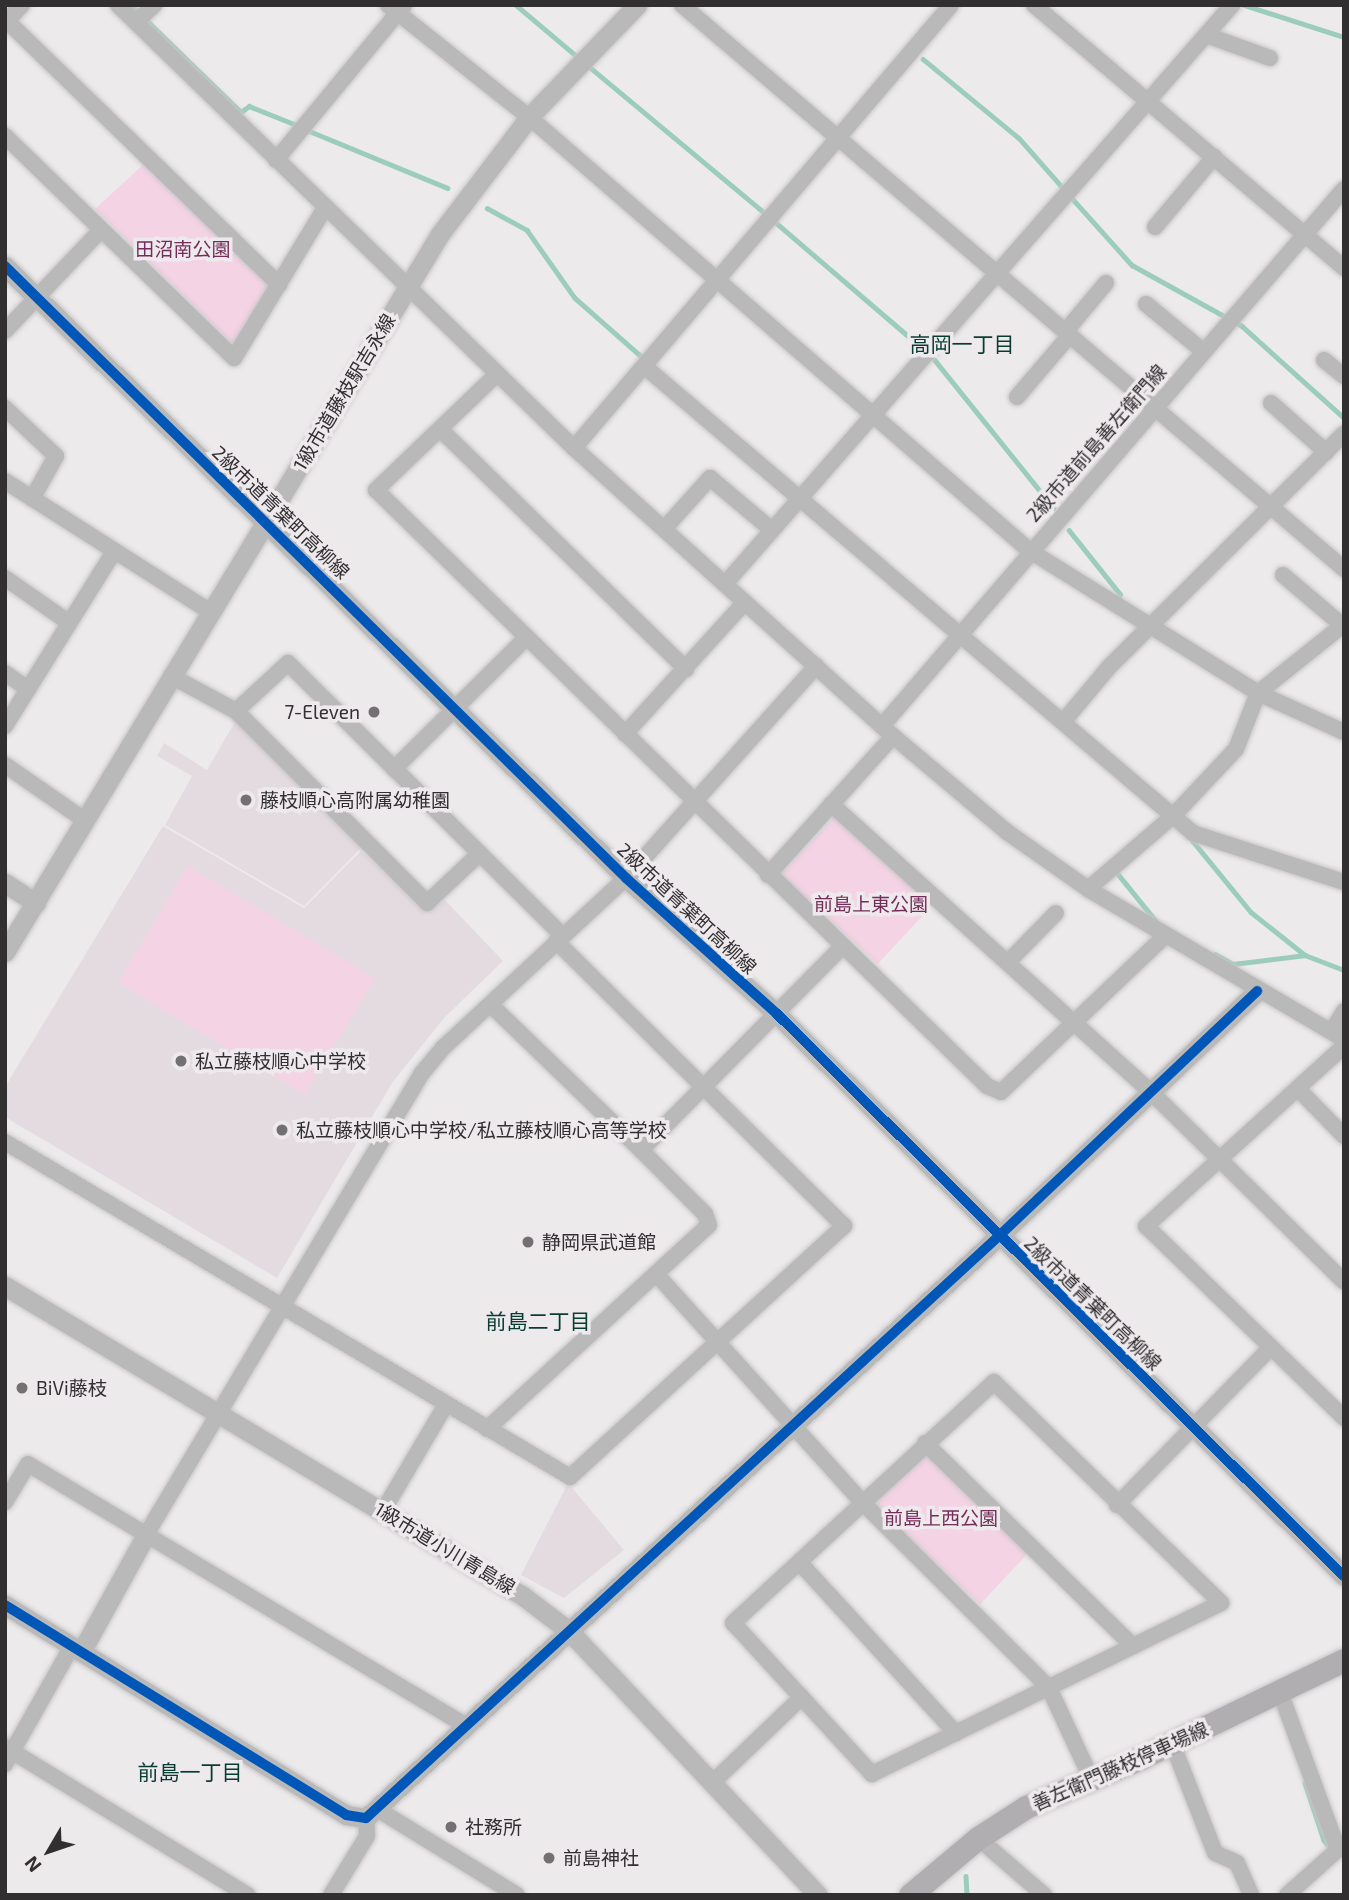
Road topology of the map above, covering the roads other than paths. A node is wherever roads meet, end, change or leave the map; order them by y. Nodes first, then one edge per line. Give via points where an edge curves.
1 (22, 5) edge
2 (118, 5) edge
3 (637, 5) edge
4 (681, 5) edge
5 (951, 5) edge
6 (1034, 5) edge
7 (1232, 5) edge
8 (396, 8) edge
9 (145, 13) edge
10 (6, 22) edge
11 (1206, 35) junction
12 (1270, 58) dead end
13 (1148, 102) junction
14 (529, 117) junction
15 (5, 136) edge
16 (837, 138) junction
17 (1214, 158) junction
18 (276, 160) junction
19 (1344, 189) edge
20 (325, 208) junction
21 (1155, 227) dead end
22 (100, 231) junction
23 (1304, 234) junction
24 (5, 266) edge
25 (1344, 268) edge
26 (995, 272) junction
27 (716, 282) junction
28 (1106, 283) dead end
29 (279, 285) junction
30 (406, 288) junction
31 (37, 297) junction
32 (1146, 304) dead end
33 (5, 331) edge
34 (1068, 333) junction
35 (1203, 351) junction
36 (1324, 360) dead end
37 (644, 366) junction
38 (497, 374) junction
39 (1344, 376) edge
40 (1017, 397) dead end
41 (1271, 403) dead end
42 (1154, 406) junction
43 (5, 408) edge
44 (870, 415) junction
45 (440, 429) junction
46 (1344, 433) edge
47 (575, 448) junction
48 (1325, 452) junction
49 (5, 481) edge
50 (800, 497) junction
51 (32, 499) junction
52 (1270, 506) junction
53 (264, 520) junction
54 (664, 529) junction
55 (772, 530) junction
56 (1031, 551) junction
57 (113, 553) junction
58 (1344, 569) edge
59 (1283, 575) dead end
60 (5, 578) edge
61 (725, 584) junction
62 (745, 602) junction
63 (209, 611) junction
64 (68, 622) junction
65 (1343, 624) edge
66 (1153, 625) junction
67 (958, 634) junction
68 (527, 637) junction
69 (816, 666) junction
70 (686, 669) junction
71 (5, 673) edge
72 (171, 676) junction
73 (28, 689) junction
74 (1258, 693) junction
75 (456, 708) junction
76 (236, 711) junction
77 (1063, 722) junction
78 (5, 726) edge
79 (887, 731) junction
80 (1344, 732) edge
81 (625, 734) junction
82 (5, 765) edge
83 (394, 769) junction
84 (694, 803) junction
85 (831, 804) junction
86 (1173, 816) junction
87 (86, 821) junction
88 (479, 854) junction
89 (768, 875) junction
90 (626, 878) junction
91 (1344, 882) edge
92 (5, 883) edge
93 (1088, 888) junction
94 (36, 903) junction
95 (1056, 913) dead end
96 (1164, 937) junction
97 (559, 938) junction
98 (841, 948) junction
99 (5, 952) edge
100 (1009, 961) junction
101 (1257, 991) junction
102 (491, 1004) junction
103 (1344, 1011) edge
104 (776, 1014) junction
105 (1074, 1021) junction
106 (1338, 1035) edge
107 (1344, 1045) edge
108 (705, 1084) junction
109 (1298, 1089) junction
110 (1152, 1093) junction
111 (1344, 1136) edge
112 (5, 1142) edge
113 (641, 1150) junction
114 (1220, 1160) junction
115 (999, 1236) junction
116 (657, 1275) junction
117 (1344, 1282) edge
118 (5, 1286) edge
119 (282, 1304) junction
120 (717, 1342) junction
121 (1270, 1348) junction
122 (445, 1406) junction
123 (221, 1413) junction
124 (1344, 1418) edge
125 (1195, 1425) junction
126 (791, 1426) junction
127 (487, 1429) junction
128 (925, 1443) junction
129 (861, 1501) junction
130 (5, 1502) edge
131 (1117, 1505) junction
132 (383, 1511) junction
133 (147, 1533) junction
134 (800, 1563) junction
135 (1344, 1576) edge
136 (5, 1605) edge
137 (569, 1631) junction
138 (1133, 1646) junction
139 (76, 1649) junction
140 (1344, 1660) edge
141 (1049, 1688) junction
142 (1280, 1692) junction
143 (802, 1697) junction
144 (465, 1725) junction
145 (956, 1733) junction
146 (1172, 1743) junction
147 (8, 1754) edge
148 (1091, 1778) junction
149 (712, 1783) junction
150 (371, 1814) junction
151 (978, 1838) junction
152 (1340, 1845) edge
153 (247, 1895) edge
154 (331, 1895) edge
155 (517, 1895) edge
156 (818, 1895) edge
157 (910, 1895) edge
158 (1044, 1895) edge
159 (1251, 1895) edge
160 (1287, 1895) edge

1 - 10 street
2 - 9 street
3 - 14 street, 1級市道藤枝駅吉永線
4 - 16 street
5 - 16 street
6 - 13 street
7 - 11 street
8 - 14 street
8 - 18 street
9 - 18 street
10 - 29 street
11 - 12 street
11 - 13 street
13 - 17 street
13 - 26 street
14 - 27 street
14 - 30 street, 1級市道藤枝駅吉永線 via 475,185
15 - 22 street
16 - 26 street
16 - 27 street
17 - 21 street
17 - 23 street
18 - 20 street
19 - 23 street, 2級市道前島善左衛門線
20 - 29 street
20 - 30 street
22 - 29 street via 234,358
22 - 31 street
23 - 25 street
23 - 35 street, 2級市道前島善左衛門線
24 - 31 street, 2級市道青葉町高柳線
26 - 34 street
26 - 44 street
27 - 37 street
27 - 44 street
28 - 34 street
30 - 38 street
30 - 53 street, 1級市道藤枝駅吉永線 via 319,437
31 - 33 street
31 - 53 street, 2級市道青葉町高柳線
32 - 35 street
34 - 40 street
34 - 42 street
35 - 42 street, 2級市道前島善左衛門線
36 - 39 street
37 - 47 street
37 - 50 street
38 - 45 street
38 - 47 street
41 - 48 street
42 - 52 street
42 - 56 street, 2級市道前島善左衛門線
43 - 51 street via 55,456
44 - 50 street
44 - 56 street
45 - 68 street via 376,490
45 - 70 street
46 - 48 street
47 - 54 street
48 - 52 street
49 - 51 street
50 - 55 street
50 - 67 street
51 - 57 street
52 - 58 street
52 - 66 street
53 - 63 street, 1級市道藤枝駅吉永線
53 - 75 street, 2級市道青葉町高柳線
54 - 55 street via 710,478
54 - 61 street
55 - 61 street
56 - 66 street
56 - 67 street, 2級市道前島善左衛門線
57 - 63 street
57 - 64 street
59 - 65 street
60 - 64 street
61 - 62 street
62 - 69 street
62 - 70 street
63 - 72 street, 1級市道藤枝駅吉永線
64 - 73 street
65 - 74 street
66 - 74 street
66 - 77 street via 1109,667
67 - 77 street
67 - 79 street, 2級市道前島善左衛門線
68 - 75 street
68 - 81 street
69 - 79 street
69 - 84 street
70 - 81 street
71 - 73 street
72 - 76 street
72 - 87 street, 1級市道藤枝駅吉永線
73 - 78 street
74 - 80 street
74 - 86 street via 1237,749
75 - 83 street
75 - 90 street, 2級市道青葉町高柳線
76 - 83 street via 288,663
76 - 88 street via 427,902
77 - 86 street
79 - 85 street, 2級市道前島善左衛門線
79 - 93 street via 1007,832
81 - 84 street
82 - 87 street
83 - 88 street
84 - 89 street
84 - 90 street
85 - 89 street, 2級市道前島善左衛門線
85 - 100 street
86 - 91 street via 1193,833
86 - 93 street
87 - 94 street, 1級市道藤枝駅吉永線
88 - 97 street
89 - 98 street
90 - 97 street
90 - 104 street, 2級市道青葉町高柳線
92 - 94 street
93 - 96 street
94 - 99 street, 1級市道藤枝駅吉永線
95 - 100 street
96 - 101 street
96 - 105 street
97 - 102 street
97 - 108 street
98 - 104 street
98 - 105 street via 987,1086 1001,1092
100 - 105 street
101 - 106 street
101 - 110 street
102 - 113 street
102 - 119 street via 444,1046 401,1102
103 - 106 street
104 - 108 street
104 - 115 street, 2級市道青葉町高柳線
105 - 110 street
107 - 109 street
108 - 113 street
108 - 120 street via 844,1226
109 - 111 street
109 - 114 street
110 - 114 street
110 - 115 street
112 - 119 street
113 - 116 street via 705,1214 709,1225
114 - 117 street
114 - 121 street via 1146,1226
115 - 125 street, 2級市道青葉町高柳線
115 - 126 street
116 - 120 street
116 - 127 street
118 - 123 street, 1級市道小川青島線
119 - 122 street
119 - 123 street
120 - 126 street
120 - 127 street via 570,1477
121 - 124 street
121 - 125 street
122 - 127 street
122 - 132 street
123 - 132 street, 1級市道小川青島線
123 - 133 street
125 - 131 street
125 - 135 street, 2級市道青葉町高柳線
126 - 129 street
126 - 137 street
128 - 129 street
128 - 131 street via 994,1382
128 - 138 street
129 - 134 street
129 - 141 street
130 - 133 street via 28,1464
131 - 138 street via 1221,1604
132 - 137 street, 1級市道小川青島線 via 523,1596
133 - 139 street
133 - 144 street
134 - 143 street via 733,1623
134 - 145 street
136 - 139 street
137 - 144 street
137 - 149 street, 1級市道小川青島線
138 - 141 street
139 - 147 street
139 - 150 street via 346,1815
140 - 142 main road, 善左衛門藤枝停車場線
141 - 145 street
141 - 148 street
142 - 146 main road, 善左衛門藤枝停車場線
142 - 152 street
143 - 145 street via 872,1774
143 - 149 street
144 - 150 street
146 - 148 main road, 善左衛門藤枝停車場線
146 - 159 street via 1215,1853 1237,1863
147 - 153 street
148 - 151 main road, 善左衛門藤枝停車場線 via 1026,1807
149 - 156 street, 1級市道小川青島線
150 - 154 street via 367,1836
150 - 155 street
151 - 157 main road, 善左衛門藤枝停車場線
151 - 158 street
152 - 160 street

